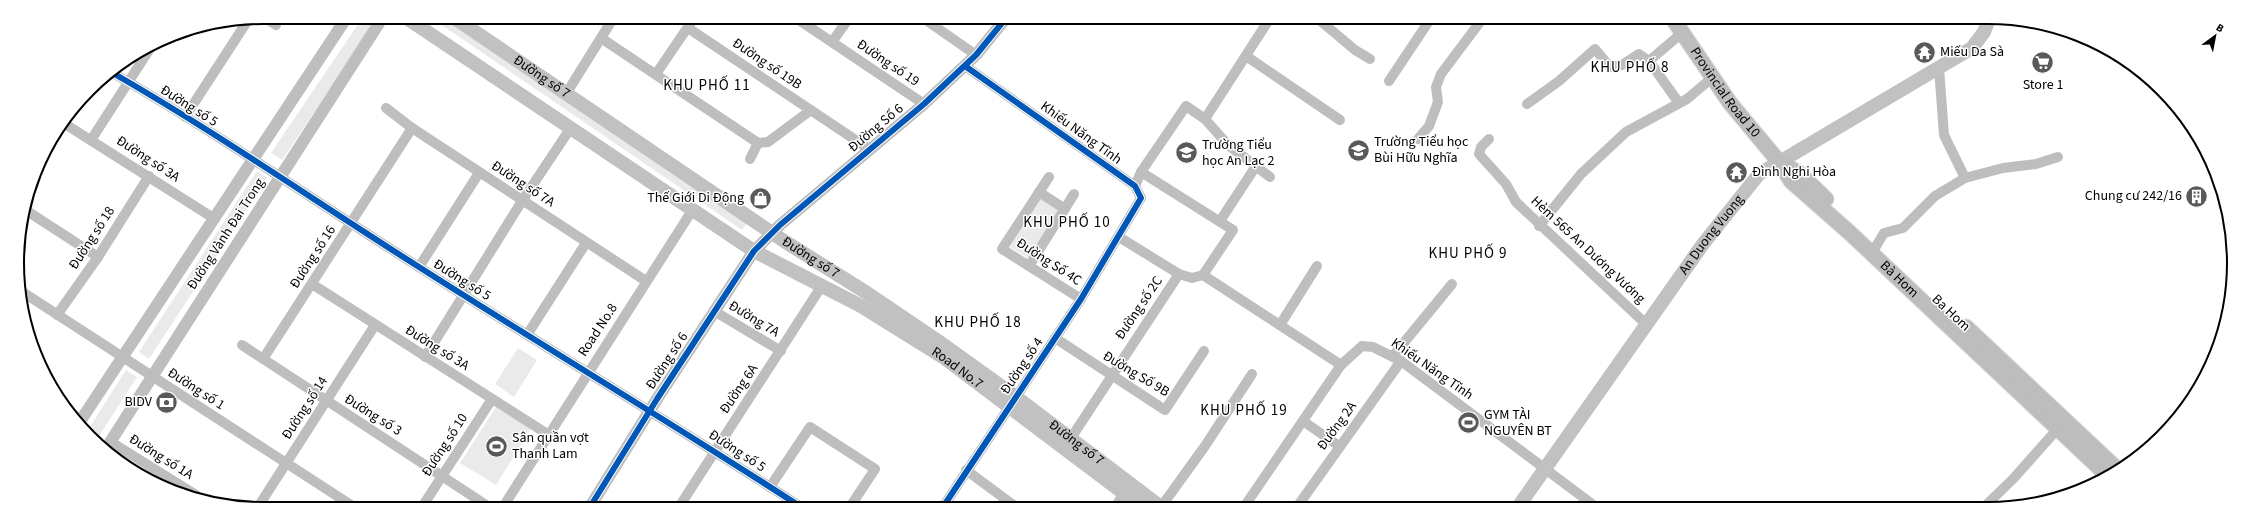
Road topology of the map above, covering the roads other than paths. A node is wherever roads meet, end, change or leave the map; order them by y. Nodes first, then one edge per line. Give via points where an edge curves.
1 (342, 24) edge
2 (379, 24) edge
3 (415, 24) edge
4 (464, 24) edge
5 (610, 24) edge
6 (690, 24) edge
7 (805, 24) edge
8 (845, 24) edge
9 (933, 24) edge
10 (1001, 24) edge
11 (1266, 24) edge
12 (1324, 24) edge
13 (1427, 24) edge
14 (1478, 24) edge
15 (1677, 24) edge
16 (1987, 24) edge
17 (245, 25) edge
18 (688, 28) junction
19 (1683, 32) junction
20 (601, 38) junction
21 (832, 42) junction
22 (146, 54) edge
23 (976, 55) junction
24 (1246, 56) junction
25 (1370, 59) dead end
26 (1649, 61) junction
27 (965, 66) junction
28 (1939, 68) junction
29 (656, 74) junction
30 (116, 75) edge
31 (1713, 76) junction
32 (1389, 81) dead end
33 (128, 82) junction
34 (566, 94) junction
35 (1679, 103) junction
36 (924, 104) junction
37 (1526, 104) dead end
38 (386, 108) dead end
39 (811, 110) junction
40 (184, 117) junction
41 (1205, 119) junction
42 (1340, 120) dead end
43 (67, 125) edge
44 (412, 128) junction
45 (570, 128) junction
46 (1418, 139) dead end
47 (1489, 139) dead end
48 (92, 140) junction
49 (758, 143) junction
50 (869, 149) junction
51 (2058, 157) dead end
52 (750, 159) dead end
53 (253, 161) junction
54 (1780, 163) junction
55 (1256, 166) junction
56 (1140, 172) junction
57 (479, 173) junction
58 (149, 176) junction
59 (1049, 177) dead end
60 (1270, 177) dead end
61 (1966, 178) junction
62 (280, 179) junction
63 (1135, 186) junction
64 (1039, 192) junction
65 (1074, 194) dead end
66 (522, 201) junction
67 (693, 209) junction
68 (1065, 209) junction
69 (30, 213) edge
70 (215, 219) junction
71 (1220, 221) junction
72 (350, 224) junction
73 (1539, 226) junction
74 (772, 233) junction
75 (1119, 237) junction
76 (586, 243) junction
77 (1875, 250) junction
78 (754, 251) junction
79 (98, 257) junction
80 (1029, 266) junction
81 (1317, 266) dead end
82 (419, 267) junction
83 (1179, 274) junction
84 (1203, 275) junction
85 (646, 282) junction
86 (312, 284) junction
87 (1452, 284) dead end
88 (821, 287) junction
89 (26, 295) edge
90 (464, 296) junction
91 (1081, 299) junction
92 (714, 311) junction
93 (57, 315) junction
94 (1646, 324) junction
95 (375, 325) junction
96 (1280, 325) junction
97 (527, 335) junction
98 (1055, 338) junction
99 (242, 345) dead end
100 (781, 351) junction
101 (1204, 351) dead end
102 (122, 357) junction
103 (425, 357) junction
104 (1397, 358) junction
105 (263, 359) junction
106 (1341, 366) junction
107 (588, 373) junction
108 (1252, 374) dead end
109 (1111, 376) junction
110 (151, 377) junction
111 (492, 399) junction
112 (326, 402) junction
113 (1013, 402) junction
114 (650, 410) junction
115 (81, 419) edge
116 (1303, 421) junction
117 (2062, 424) junction
118 (549, 435) junction
119 (1071, 438) junction
120 (109, 444) edge
121 (1340, 446) junction
122 (714, 451) junction
123 (286, 464) junction
124 (2114, 466) edge
125 (1545, 469) junction
126 (966, 470) junction
127 (2104, 472) edge
128 (441, 475) junction
129 (770, 487) junction
130 (185, 489) edge
131 (1126, 490) junction
132 (261, 502) edge
133 (346, 502) edge
134 (425, 502) edge
135 (482, 502) edge
136 (506, 502) edge
137 (593, 502) edge
138 (682, 502) edge
139 (793, 502) edge
140 (853, 502) edge
141 (946, 502) edge
142 (1009, 502) edge
143 (1118, 502) edge
144 (1137, 502) edge
145 (1151, 502) edge
146 (1165, 502) edge
147 (1247, 502) edge
148 (1301, 502) edge
149 (1522, 502) edge
150 (1589, 502) edge
151 (1989, 502) edge

1 - 53 street, Đường Vành Đai Trong
2 - 62 street, Đường Vành Đai Trong
3 - 45 main road, Đường số 7
4 - 34 main road, Đường số 7
5 - 20 street
6 - 18 street
7 - 21 street, Đường số 19
8 - 21 street
9 - 23 street
10 - 23 street, Đường Số 6
11 - 24 street
12 - 25 street
13 - 32 street
14 - 46 street via 1441,74 1436,87 1438,102 1429,126
15 - 19 main road, Provincial Road 10
16 - 28 main road, An Duong Vuong via 1972,48
17 - 40 street
18 - 29 street
18 - 39 street, Đường số 19B
19 - 26 street
19 - 31 main road, Provincial Road 10
20 - 29 street
20 - 34 street
21 - 36 street, Đường số 19
22 - 33 street
23 - 27 street, Đường Số 6
24 - 41 street
24 - 42 street
26 - 35 street
26 - 37 street via 1639,54 1622,65 1610,67 1595,49
27 - 36 street, Đường Số 6
27 - 63 street, Khiếu Năng Tĩnh
28 - 54 main road, An Duong Vuong
28 - 61 street via 1944,135
29 - 49 street
30 - 33 street, Đường số 5
31 - 35 street
31 - 54 main road, Provincial Road 10 via 1730,103
33 - 40 street, Đường số 5
33 - 48 street
34 - 74 main road, Đường số 7
35 - 73 street via 1626,132 1581,174
36 - 50 street, Đường Số 6
38 - 44 street, Đường số 7A
39 - 49 street via 768,142
39 - 50 street, Đường số 19B
40 - 53 street, Đường số 5
41 - 55 street via 1228,145
41 - 56 street via 1186,106
43 - 48 street, Đường số 3A
44 - 57 street, Đường số 7A
44 - 72 street, Đường số 16
45 - 66 street
45 - 67 main road, Đường số 7
47 - 73 street, Hẻm 565 An Dương Vương via 1481,147 1479,154 1506,184 1516,202
48 - 58 street, Đường số 3A
49 - 52 street
50 - 74 street, Đường Số 6
51 - 61 street
53 - 62 street, Đường số 5
53 - 70 street, Đường Vành Đai Trong
54 - 77 main road, Ba Hom via 1799,173
54 - 94 main road, An Duong Vuong via 1759,174 1703,244
55 - 60 street
55 - 71 street
56 - 63 street
56 - 71 street
57 - 66 street, Đường số 7A
57 - 82 street
58 - 70 street, Đường số 3A
58 - 79 street, Đường số 18
59 - 64 street, Đường Số 4C
61 - 77 street via 1935,196 1903,228 1884,234
62 - 72 street, Đường số 5
62 - 110 street, Đường Vành Đai Trong
63 - 75 street via 1141,198
64 - 68 street
64 - 80 street, Đường Số 4C via 1002,249
65 - 68 street, Đường Số 4C
66 - 76 street, Đường số 7A
66 - 90 street
67 - 78 main road, Đường số 7
67 - 85 street, Road No.8
68 - 80 street, Đường Số 4C
69 - 79 street
70 - 102 street, Đường Vành Đai Trong
71 - 84 street via 1233,230
72 - 82 street, Đường số 5
72 - 86 street, Đường số 16
73 - 94 street, Hẻm 565 An Dương Vương
74 - 78 street, Đường Số 6
74 - 113 main road, Đường số 7 via 880,301
75 - 83 street
75 - 91 street, Đường số 4
76 - 85 street, Đường số 7A
76 - 97 street
77 - 117 main road, Ba Hom
78 - 88 main road, Đường số 7
78 - 92 street, Đường số 6
79 - 93 street, Đường số 18
80 - 91 street, Đường Số 4C
81 - 96 street
82 - 90 street, Đường số 5
83 - 84 street via 1192,278
83 - 109 street, Đường số 2C
84 - 96 street
85 - 107 street, Road No.8
86 - 95 street, Đường số 3A
86 - 105 street, Đường số 16
87 - 104 street, Đường 2A
88 - 100 street, Đường 6A
88 - 113 main road, Road No.7 via 861,306
89 - 93 street, Đường số 1
90 - 97 street, Đường số 5
90 - 103 street
91 - 98 street, Đường số 4
92 - 100 street, Đường 7A
92 - 114 street, Đường số 6
93 - 102 street, Đường số 1
94 - 125 main road, An Duong Vuong
95 - 103 street, Đường số 3A
95 - 112 street, Đường số 14
96 - 106 street
97 - 107 street, Đường số 5
98 - 109 street, Đường Số 9B
98 - 113 street, Đường số 4
99 - 105 street, Đường số 3
100 - 122 street, Đường 6A
101 - 109 street, Đường Số 9B via 1165,410
102 - 110 street, Đường số 1
102 - 115 street, Đường Vành Đai Trong
103 - 111 street, Đường số 3A
104 - 106 street, Khiếu Năng Tĩnh via 1373,347 1362,346
104 - 121 street, Đường 2A
104 - 125 street, Khiếu Năng Tĩnh
105 - 112 street, Đường số 3
106 - 116 street
107 - 114 street, Đường số 5
107 - 118 street, Road No.8
108 - 146 street
109 - 119 street, Đường số 2C
110 - 120 street, Đường Vành Đai Trong
110 - 123 street, Đường số 1
111 - 118 street, Đường số 3A
111 - 128 street, Đường số 10
112 - 123 street, Đường số 14
112 - 128 street, Đường số 3
113 - 119 main road, Đường số 7
113 - 126 street, Đường số 4
113 - 131 main road, Road No.7
114 - 122 street, Đường số 5
114 - 137 street, Đường số 6
116 - 121 street
116 - 147 street
117 - 124 main road, Ba Hom
117 - 127 main road
117 - 151 street
118 - 136 street, Road No.8
119 - 131 main road, Đường số 7
120 - 130 street, Đường số 1A
121 - 148 street, Đường 2A
122 - 129 street, Đường số 5
122 - 138 street, Đường 6A
123 - 132 street, Đường số 14
123 - 133 street, Đường số 1
125 - 149 main road, An Duong Vuong
125 - 150 street, Khiếu Năng Tĩnh
126 - 141 street, Đường số 4
126 - 142 street
128 - 134 street, Đường số 10
128 - 135 street, Đường số 3
129 - 139 street, Đường số 5
129 - 140 street via 810,427 876,469
131 - 143 street
131 - 144 main road, Road No.7
131 - 145 main road, Đường số 7

